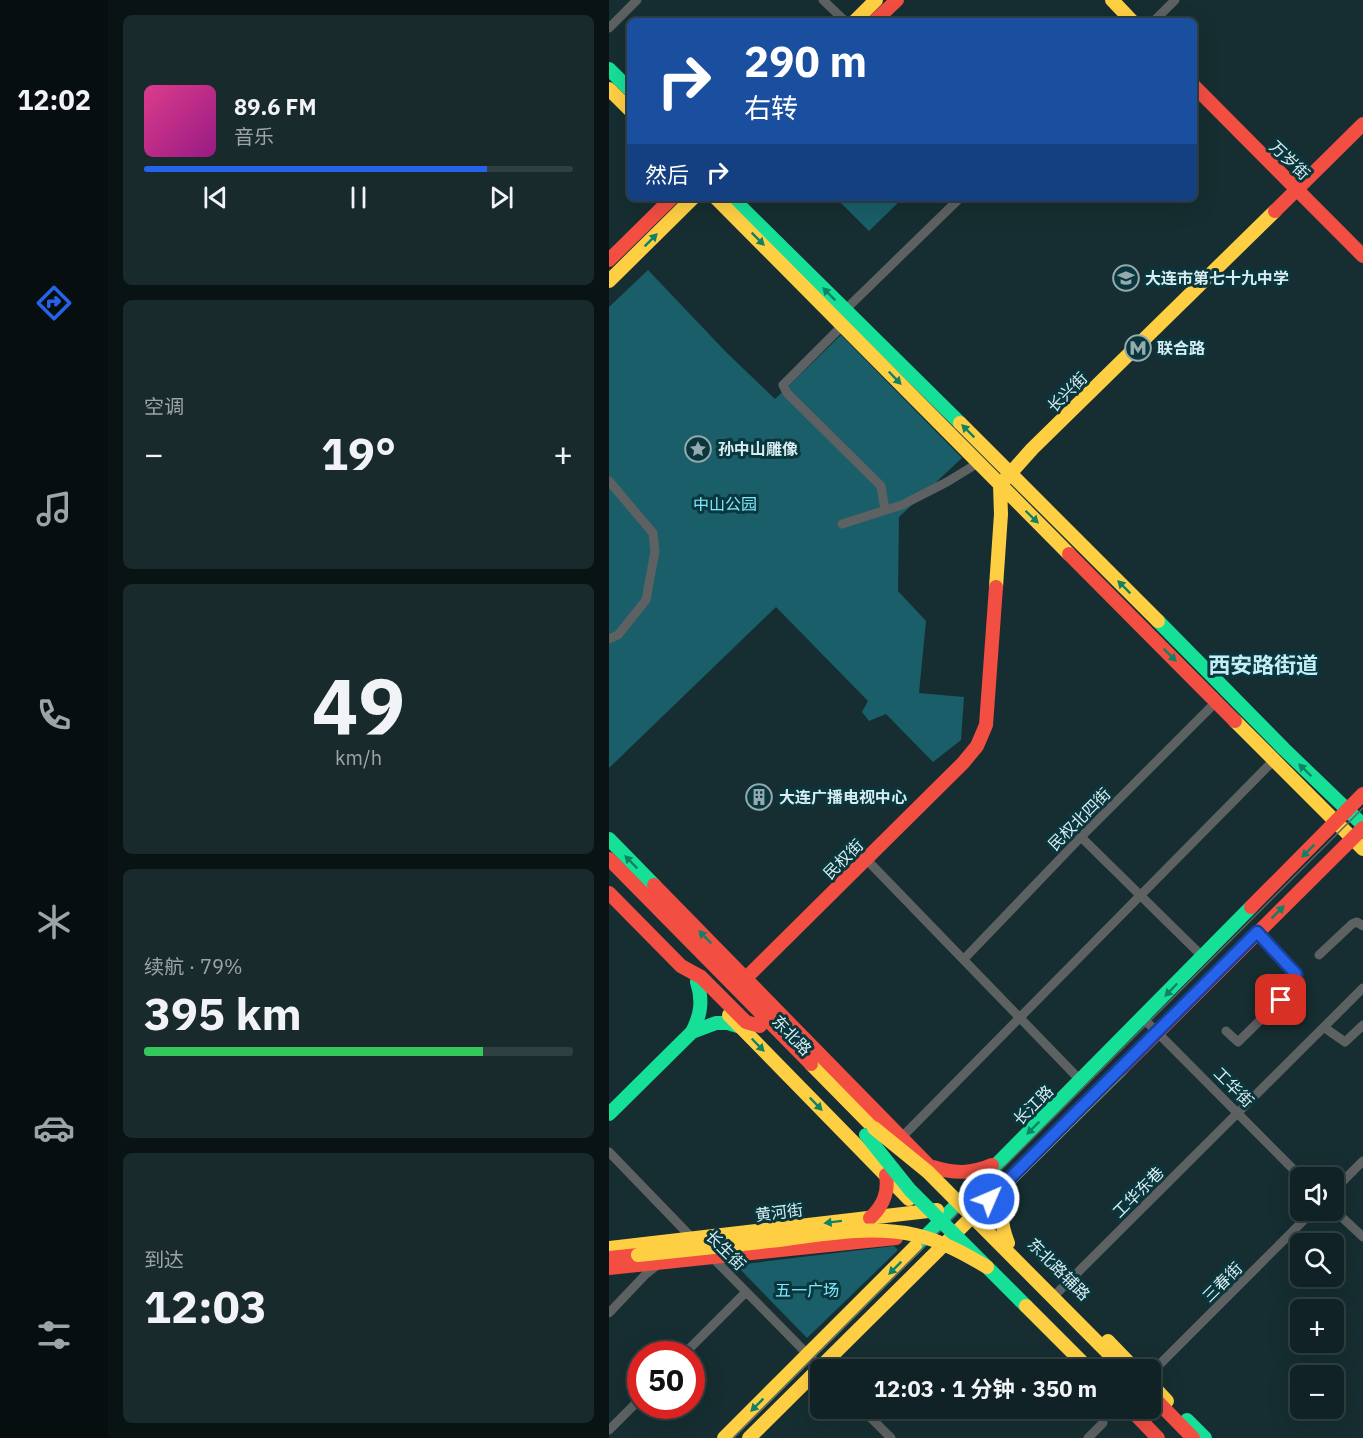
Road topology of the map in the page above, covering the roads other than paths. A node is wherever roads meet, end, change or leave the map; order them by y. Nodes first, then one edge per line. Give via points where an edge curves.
1 (637, 0) edge
2 (823, 0) edge
3 (876, 0) edge
4 (897, 0) edge
5 (1112, 0) edge
6 (1175, 0) edge
7 (842, 18) edge
8 (858, 18) edge
9 (878, 18) edge
10 (1130, 18) edge
11 (1157, 18) edge
12 (609, 28) edge
13 (609, 69) edge
14 (627, 87) edge
15 (609, 89) edge
16 (1197, 89) edge
17 (627, 107) edge
18 (1363, 124) edge
19 (1296, 189) junction
20 (669, 201) edge
21 (690, 201) edge
22 (719, 201) edge
23 (735, 201) edge
24 (957, 201) edge
25 (1363, 256) edge
26 (609, 260) edge
27 (609, 281) edge
28 (845, 310) junction
29 (843, 325) junction
30 (978, 464) junction
31 (1010, 472) junction
32 (609, 481) edge
33 (1000, 485) junction
34 (885, 510) junction
35 (842, 525) dead end
36 (609, 639) edge
37 (1217, 702) junction
38 (1274, 760) junction
39 (1363, 794) edge
40 (1348, 810) junction
41 (1336, 823) junction
42 (1363, 826) edge
43 (1081, 837) junction
44 (609, 839) edge
45 (1352, 839) junction
46 (1363, 849) edge
47 (609, 859) edge
48 (866, 859) junction
49 (609, 873) edge
50 (654, 885) junction
51 (609, 892) edge
52 (1141, 895) junction
53 (663, 914) junction
54 (1363, 926) edge
55 (1257, 932) junction
56 (1319, 955) dead end
57 (1203, 957) junction
58 (964, 959) junction
59 (681, 966) junction
60 (746, 978) junction
61 (697, 982) junction
62 (1363, 988) edge
63 (1020, 1017) junction
64 (1143, 1018) junction
65 (1363, 1025) edge
66 (760, 1026) junction
67 (741, 1027) junction
68 (1325, 1028) junction
69 (1226, 1031) dead end
70 (692, 1032) junction
71 (1156, 1032) junction
72 (1081, 1081) junction
73 (1238, 1113) junction
74 (609, 1114) edge
75 (870, 1131) junction
76 (902, 1137) junction
77 (914, 1148) junction
78 (609, 1152) edge
79 (1003, 1157) junction
80 (1363, 1161) edge
81 (933, 1167) junction
82 (1291, 1167) edge
83 (886, 1175) junction
84 (1013, 1175) junction
85 (1344, 1180) edge
86 (964, 1198) junction
87 (954, 1209) junction
88 (977, 1211) junction
89 (924, 1214) junction
90 (870, 1218) junction
91 (1344, 1220) edge
92 (1303, 1221) edge
93 (947, 1231) junction
94 (693, 1238) junction
95 (1363, 1238) edge
96 (873, 1240) junction
97 (1008, 1243) junction
98 (609, 1248) edge
99 (712, 1257) junction
100 (609, 1258) edge
101 (660, 1263) junction
102 (987, 1267) junction
103 (609, 1268) edge
104 (746, 1292) junction
105 (1058, 1292) junction
106 (1047, 1302) junction
107 (1074, 1308) junction
108 (609, 1313) edge
109 (697, 1341) edge
110 (808, 1354) junction
111 (813, 1359) edge
112 (830, 1359) edge
113 (1069, 1359) edge
114 (1079, 1359) edge
115 (1089, 1359) edge
116 (1103, 1359) edge
117 (1121, 1359) edge
118 (1122, 1359) edge
119 (1161, 1363) edge
120 (810, 1380) edge
121 (1161, 1400) edge
122 (1161, 1402) edge
123 (627, 1412) edge
124 (1161, 1416) edge
125 (872, 1419) edge
126 (1129, 1419) edge
127 (1132, 1419) edge
128 (1140, 1419) edge
129 (1150, 1419) edge
130 (1103, 1423) dead end
131 (1133, 1423) junction
132 (609, 1430) edge
133 (724, 1438) edge
134 (749, 1438) edge
135 (891, 1438) edge
136 (1088, 1438) edge
137 (1148, 1438) edge
138 (1158, 1438) edge
139 (1169, 1438) edge
140 (1182, 1438) edge
141 (1193, 1438) edge
142 (1205, 1438) edge

1 - 12 street
2 - 7 street
3 - 8 main road
4 - 9 main road
5 - 10 main road
6 - 11 street
13 - 14 main road
15 - 17 main road
16 - 19 main road, 万岁街
18 - 19 main road, 长兴街
19 - 25 main road, 万岁街
19 - 31 main road, 长兴街
20 - 26 main road
27 -> 21 main road
22 -> 29 main road
28 -> 23 main road
24 - 28 street
31 -> 28 main road
29 -> 30 main road
29 - 34 street via 783,385 881,486
30 - 33 main road
30 - 34 street via 902,505
31 - 33 main road, 长兴街
40 -> 31 main road
32 - 36 street via 653,533 655,551 646,600 618,635
33 -> 37 main road
33 - 48 main road, 民权街 via 1001,514 982,739 963,763
34 - 35 street
37 - 38 main road
37 - 43 street, 民权北四街
38 - 41 main road
38 - 52 street
39 - 40 main road, 长江路
40 - 41 main road, 长江路
40 - 42 main road
41 - 45 main road
41 -> 57 main road, 长江路
42 - 45 main road, 长江路
43 - 52 street
43 - 58 street, 民权北四街
50 -> 44 main road, 东北路
45 - 46 main road
55 -> 45 main road, 长江路
47 - 53 main road, 东北路
48 - 58 street
48 - 60 main road, 民权街
49 - 66 main road, 东北路
50 - 53 main road
60 -> 50 main road, 东北路
51 - 59 main road, 东北路
52 - 57 street
52 - 63 street
53 - 75 main road, 东北路
54 - 56 street via 1352,924
55 - 69 street via 1296,974 1295,986 1238,1042
55 - 71 main road, 长江路
57 -> 64 main road, 长江路
58 - 63 street
59 - 61 main road, 东北路
59 - 66 main road via 701,977 746,1022
60 - 76 main road, 东北路
61 - 67 main road, 东北路
61 - 70 main road via 702,1002
62 - 68 street, 工华东巷
63 - 72 street
63 - 76 street
64 - 71 street, 工华街
64 - 72 main road, 长江路
65 - 68 street via 1345,1042
66 - 75 main road, 东北路
67 - 70 main road via 720,1022
67 -> 83 main road, 东北路
68 - 73 street, 工华东巷
70 - 74 main road
71 - 73 street, 工华街
71 - 84 main road, 长江路
72 -> 79 main road, 长江路
73 - 82 street, 工华街
73 - 105 street, 工华东巷
75 - 102 main road, 东北路, bridge via 910,1190
75 - 117 main road, 东北路, bridge via 928,1172
76 - 77 main road, 东北路
77 - 81 main road, 东北路
77 - 83 main road
78 - 94 street, 长生街
79 - 81 main road via 971,1173
79 - 86 main road, 长江路
80 - 85 street
81 - 86 main road, 东北路辅路
81 - 87 main road, 东北路
83 - 89 main road, 东北路
83 - 90 main road via 888,1195
84 - 88 main road, 长江路
84 - 97 main road via 1000,1208
86 - 87 main road, 长江路
86 - 88 main road, 东北路辅路
87 - 89 main road, 黄河街
87 - 93 main road, 长江路
87 - 93 main road, 东北路
88 - 93 main road, 长江路
88 - 97 main road, 东北路辅路
89 - 90 main road, 黄河街
89 - 93 main road, 东北路
90 -> 94 main road, 黄河街
90 - 96 main road via 883,1221 888,1227 883,1236
91 - 95 street
92 - 119 street, 三春街
93 - 96 main road
93 - 106 main road, 东北路
93 -> 110 main road, 长江路
93 - 112 main road, 长江路
93 - 113 main road
93 - 115 main road, 东北路 via 967,1236
94 - 98 main road, 黄河街
94 - 99 street, 长生街
94 - 101 street
96 - 99 main road
97 - 105 main road, 东北路辅路
99 - 101 main road
99 - 104 street, 长生街
100 - 102 main road, bridge via 885,1231 941,1243
101 - 103 main road
101 - 108 street
102 - 114 main road, 东北路, bridge
104 - 109 street
104 - 110 street, 长生街
105 - 107 main road, 东北路辅路
106 - 107 main road
106 - 116 main road, 东北路
107 - 118 main road, 东北路辅路
110 - 111 street, 长生街
110 -> 133 main road, 长江路
120 - 134 main road, 长江路
121 - 142 main road
122 - 141 main road
123 - 132 street
124 - 140 main road
125 - 135 street
126 - 131 main road
127 - 131 main road
128 - 138 main road, bridge
129 - 139 main road
130 - 136 street
131 - 137 main road

